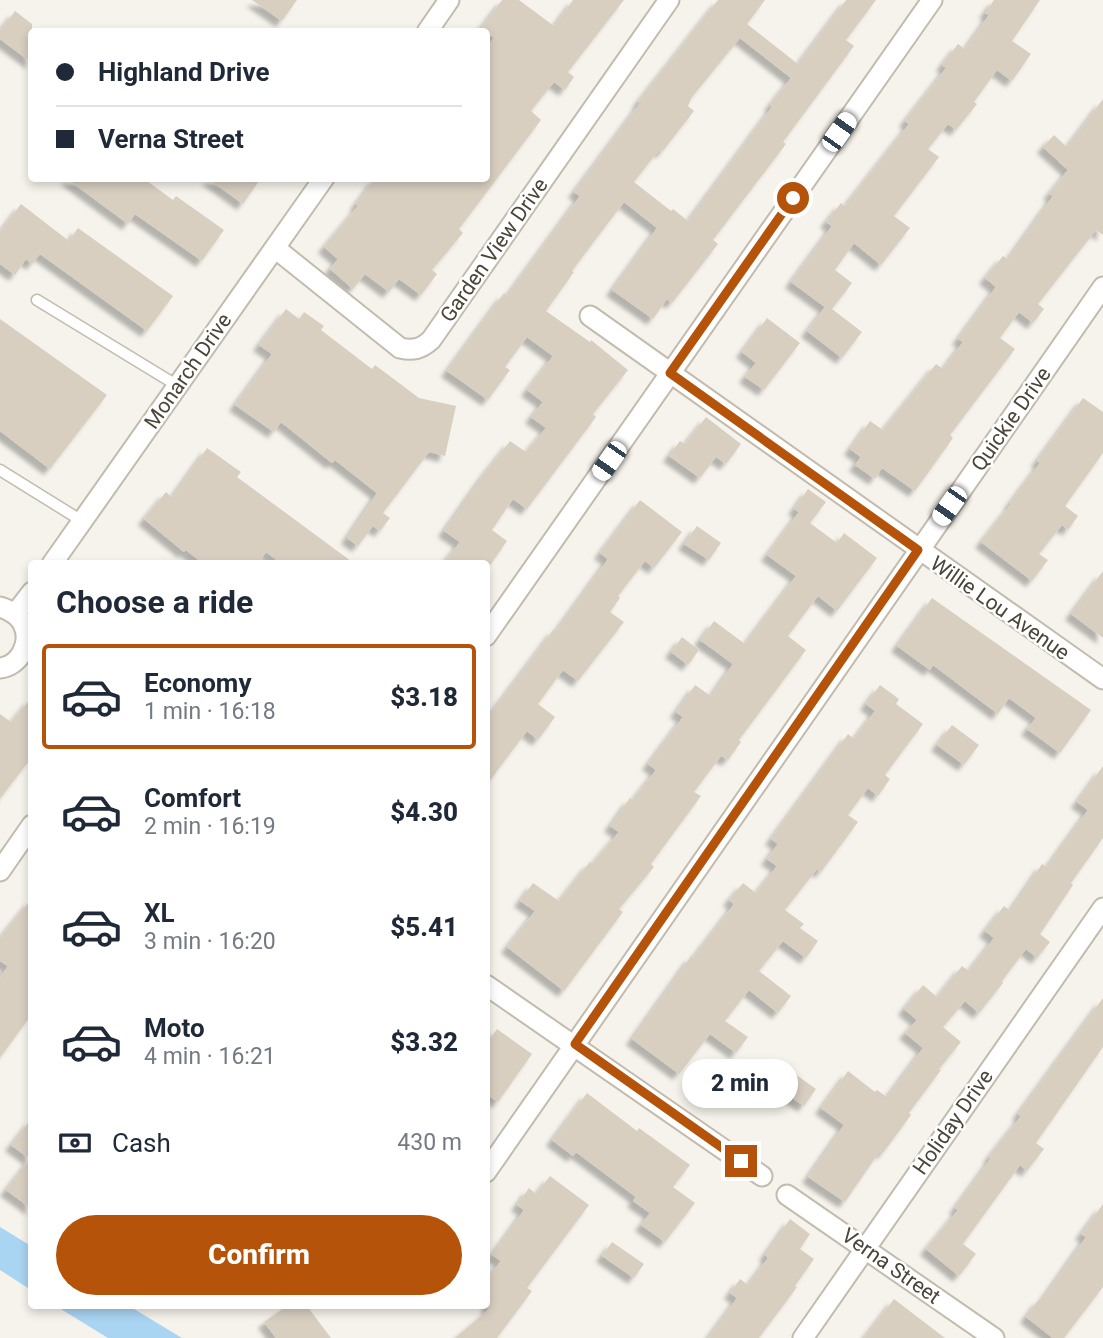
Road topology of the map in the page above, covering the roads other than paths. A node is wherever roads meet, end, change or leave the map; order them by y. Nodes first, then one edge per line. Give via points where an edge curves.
1 (449, 0) edge
2 (669, 0) edge
3 (932, 0) edge
4 (430, 28) edge
5 (321, 182) edge
6 (275, 248) junction
7 (1103, 287) edge
8 (37, 300) dead end
9 (590, 316) dead end
10 (670, 373) junction
11 (178, 386) junction
12 (0, 470) edge
13 (82, 521) junction
14 (918, 550) junction
15 (55, 560) edge
16 (28, 595) edge
17 (8, 610) edge
18 (490, 630) edge
19 (0, 668) edge
20 (1103, 679) edge
21 (28, 831) edge
22 (0, 871) edge
23 (1103, 908) edge
24 (490, 988) edge
25 (575, 1044) junction
26 (490, 1166) edge
27 (762, 1176) dead end
28 (787, 1195) dead end
29 (865, 1248) junction
30 (803, 1338) edge
31 (994, 1338) edge

1 - 4 street
2 - 6 street, Garden View Drive via 423,347 400,348
3 - 10 street
5 - 6 street, Monarch Drive
6 - 11 street, Monarch Drive
7 - 14 street, Quickie Drive
8 - 11 lane
9 - 10 street, Willie Lou Avenue
10 - 14 street, Willie Lou Avenue
10 - 18 street
11 - 13 street, Monarch Drive
12 - 13 lane
13 - 15 street, Monarch Drive
14 - 20 street, Willie Lou Avenue
14 - 25 street, Quickie Drive
16 - 17 street
17 - 19 street via 23,623 24,651 16,662
21 - 22 street
23 - 29 street, Holiday Drive
24 - 25 street
25 - 26 street, Quickie Drive
25 - 27 street
28 - 29 street, Verna Street
29 - 30 street, Holiday Drive
29 - 31 street, Verna Street

